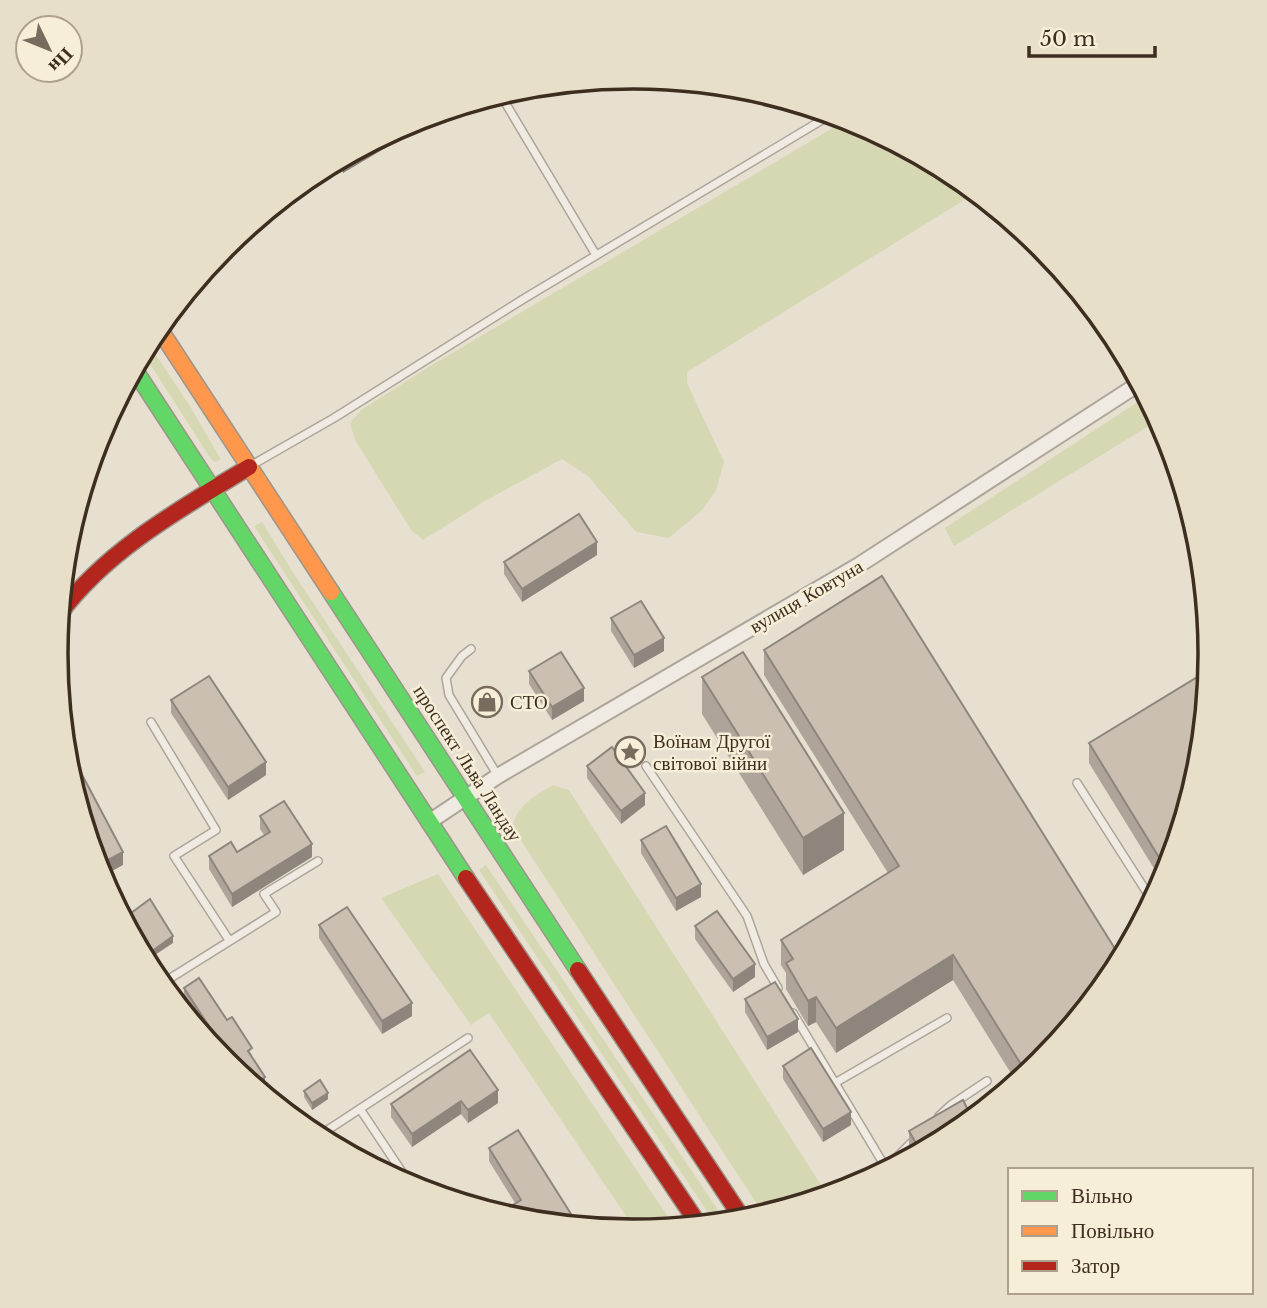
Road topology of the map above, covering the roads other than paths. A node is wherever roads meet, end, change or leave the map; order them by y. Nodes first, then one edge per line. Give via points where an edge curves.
1 (506, 104) edge
2 (820, 121) edge
3 (596, 255) junction
4 (165, 338) edge
5 (140, 378) edge
6 (1132, 388) edge
7 (249, 467) junction
8 (213, 489) junction
9 (71, 598) edge
10 (471, 649) dead end
11 (151, 722) dead end
12 (646, 766) dead end
13 (498, 776) junction
14 (1077, 783) dead end
15 (465, 798) junction
16 (429, 822) junction
17 (318, 861) dead end
18 (1146, 891) edge
19 (229, 940) junction
20 (171, 978) edge
21 (785, 999) edge
22 (792, 1011) edge
23 (947, 1018) dead end
24 (468, 1038) dead end
25 (987, 1081) dead end
26 (835, 1083) junction
27 (360, 1109) junction
28 (932, 1123) edge
29 (328, 1130) edge
30 (923, 1132) edge
31 (905, 1150) edge
32 (882, 1162) edge
33 (400, 1168) edge
34 (736, 1209) edge
35 (693, 1216) edge

1 - 3 lane
2 - 3 lane
3 - 7 lane
4 - 7 main road, проспект Льва Ландау
5 - 8 main road
6 - 13 street, вулиця Ковтуна via 859,565
7 - 8 main road
7 - 15 main road, проспект Льва Ландау
8 - 9 main road via 116,554
8 - 16 main road
10 - 13 lane via 446,678 449,695
11 - 19 lane via 216,830 174,856
12 - 21 lane via 747,916 764,964
13 - 15 street, вулиця Ковтуна
14 - 18 lane
15 - 16 street, вулиця Ковтуна
15 - 34 main road, проспект Льва Ландау
16 - 35 main road
17 - 19 lane via 264,894 276,912
19 - 20 lane
22 - 26 lane
23 - 26 lane
24 - 27 lane
25 - 28 lane
26 - 32 lane
27 - 29 lane
27 - 33 lane
30 - 31 lane

